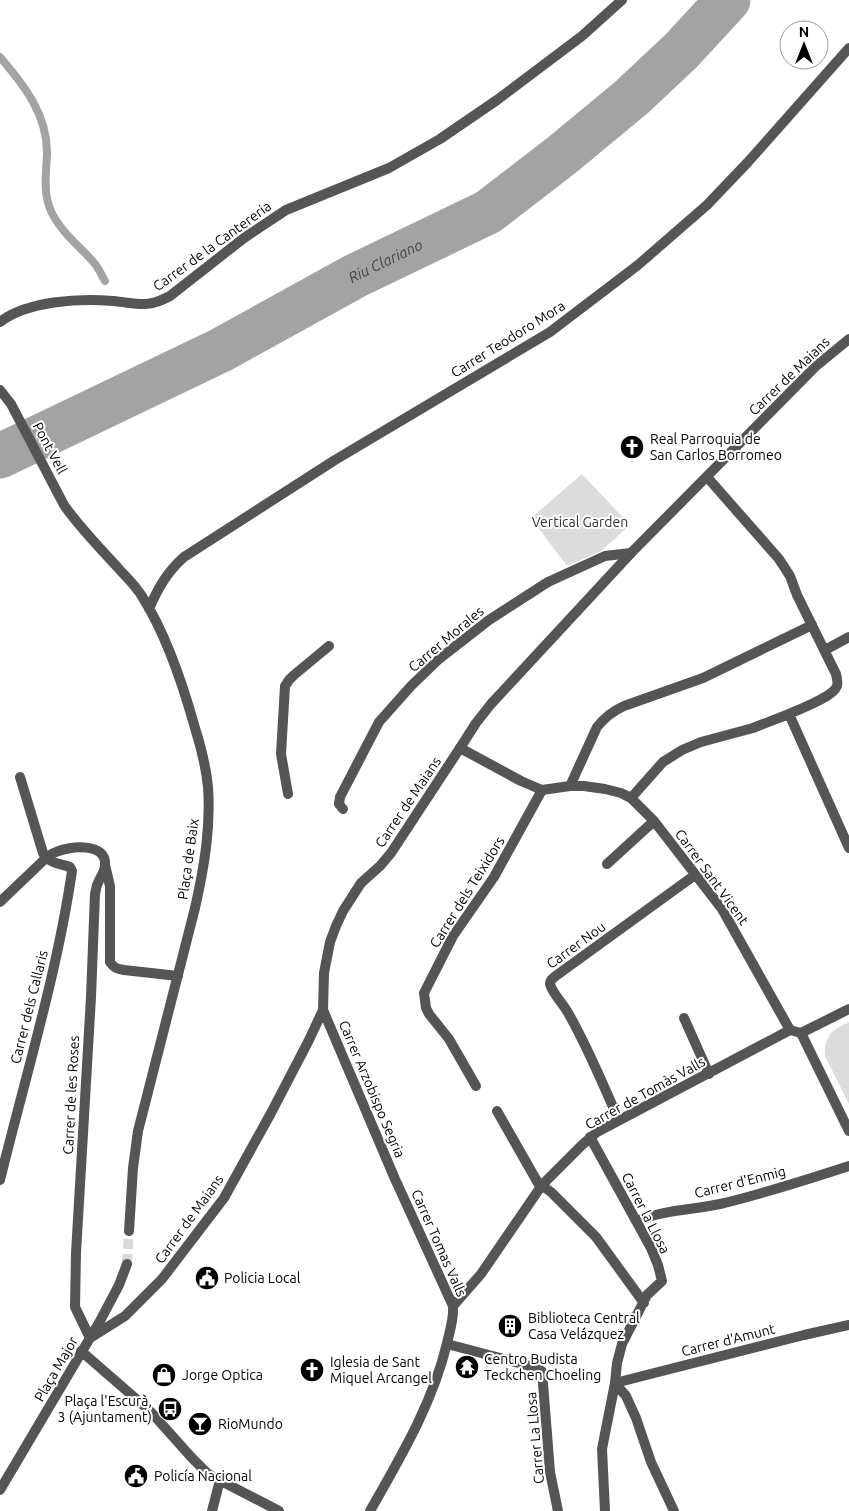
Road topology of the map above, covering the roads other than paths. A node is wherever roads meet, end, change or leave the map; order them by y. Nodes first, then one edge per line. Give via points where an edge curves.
1 (622, 0) edge
2 (849, 48) edge
3 (0, 322) edge
4 (849, 339) edge
5 (0, 390) edge
6 (707, 477) junction
7 (75, 520) joint
8 (631, 553) junction
9 (149, 608) junction
10 (812, 625) junction
11 (849, 637) edge
12 (329, 646) dead end
13 (824, 650) junction
14 (789, 714) junction
15 (460, 748) junction
16 (20, 777) dead end
17 (570, 786) junction
18 (542, 790) junction
19 (288, 794) dead end
20 (631, 798) junction
21 (343, 809) dead end
22 (654, 821) junction
23 (849, 848) edge
24 (46, 858) junction
25 (607, 864) dead end
26 (105, 865) junction
27 (695, 875) junction
28 (0, 902) edge
29 (178, 976) junction
30 (849, 1009) edge
31 (323, 1010) junction
32 (684, 1018) dead end
33 (796, 1032) junction
34 (709, 1074) junction
35 (476, 1086) dead end
36 (497, 1111) dead end
37 (619, 1120) junction
38 (849, 1131) edge
39 (590, 1137) junction
40 (849, 1166) edge
41 (395, 1179) joint
42 (0, 1180) edge
43 (542, 1185) junction
44 (637, 1221) junction
45 (129, 1230) tunnel mouth
46 (127, 1264) tunnel mouth
47 (644, 1303) junction
48 (453, 1306) junction
49 (849, 1325) edge
50 (90, 1338) junction
51 (447, 1344) junction
52 (81, 1351) junction
53 (615, 1383) junction
54 (220, 1480) junction
55 (2, 1488) edge
56 (212, 1511) edge
57 (279, 1511) edge
58 (370, 1511) edge
59 (558, 1511) edge
60 (605, 1511) edge
61 (674, 1511) edge

1 - 3 street, Carrer de la Cantereria via 574,42 440,138 389,168 286,210 161,301 144,305 100,300 54,302 14,312
2 - 9 street, Carrer Teodoro Mora via 707,205 638,265 550,332 350,450 184,557 165,576
4 - 6 street, Carrer de Maians via 815,367
5 - 7 street, Pont Vell via 11,404
6 - 8 street, Carrer de Maians
6 - 10 street via 779,559
7 - 9 street, Plaça de Baix via 133,584
8 - 15 street, Carrer de Maians via 491,704
8 - 21 street, Carrer Morales via 605,556 548,582 495,616 439,659 379,722 340,797 339,804
9 - 29 street, Plaça de Baix via 189,703 208,788 208,830 203,871
10 - 13 street
10 - 17 street via 703,678 613,711 597,727
11 - 13 street
12 - 19 street via 285,686 281,754
13 - 14 street via 836,674 837,687 827,696
14 - 20 street via 682,750 663,762
14 - 23 street
15 - 18 street
15 - 31 street, Carrer de Maians via 391,853 361,883 343,911 330,942 323,984
16 - 24 street
17 - 18 street
17 - 20 street via 605,789
18 - 35 street, Carrer dels Teixidors via 494,877 453,936 424,993 429,1014
20 - 22 street, Carrer Sant Vicent
22 - 25 street
22 - 27 street, Carrer Sant Vicent
24 - 26 street via 54,852 88,848 100,852
24 - 28 street
24 - 42 street, Carrer dels Callaris via 70,866 72,871 60,938
26 - 29 street via 110,878 112,966
26 - 50 street, Carrer de les Roses via 95,894 76,1253 75,1307
27 - 33 street, Carrer Sant Vicent via 722,909
27 - 37 street, Carrer Nou via 556,975 550,983 568,1013
29 - 45 street, Plaça de Baix via 138,1131
30 - 33 street, Carrer de Tomàs Valls
31 - 41 street, Carrer Arzobispo Segria
31 - 50 street, Carrer de Maians via 224,1198 162,1279 125,1316
32 - 34 street
33 - 34 street, Carrer de Tomàs Valls
33 - 38 street, Carrer Sant Vicent
34 - 37 street, Carrer de Tomàs Valls
36 - 43 street
37 - 39 street, Carrer de Tomàs Valls
39 - 43 street, Carrer de Tomàs Valls
39 - 44 street, Carrer la Llosa
40 - 44 street, Carrer d'Enmig via 744,1198 656,1214
41 - 48 street, Carrer Tomas Valls
43 - 47 street via 596,1237
43 - 48 street, Carrer de Tomàs Valls via 481,1274
44 - 47 street, Carrer la Llosa via 662,1278
46 - 50 street, Plaça Major
47 - 53 street, Carrer la Llosa via 622,1344
48 - 51 street, Carrer Tomas Valls via 454,1316
49 - 53 street, Carrer d'Amunt
50 - 52 street, Plaça Major
51 - 58 street, Carrer Tomas Valls via 414,1430
51 - 59 street, Carrer La Llosa via 542,1371 550,1472
52 - 54 street via 150,1411 201,1468
52 - 55 street, Plaça Major
53 - 60 street, Carrer la Llosa via 602,1450
53 - 61 street via 626,1396
54 - 56 street
54 - 57 street

